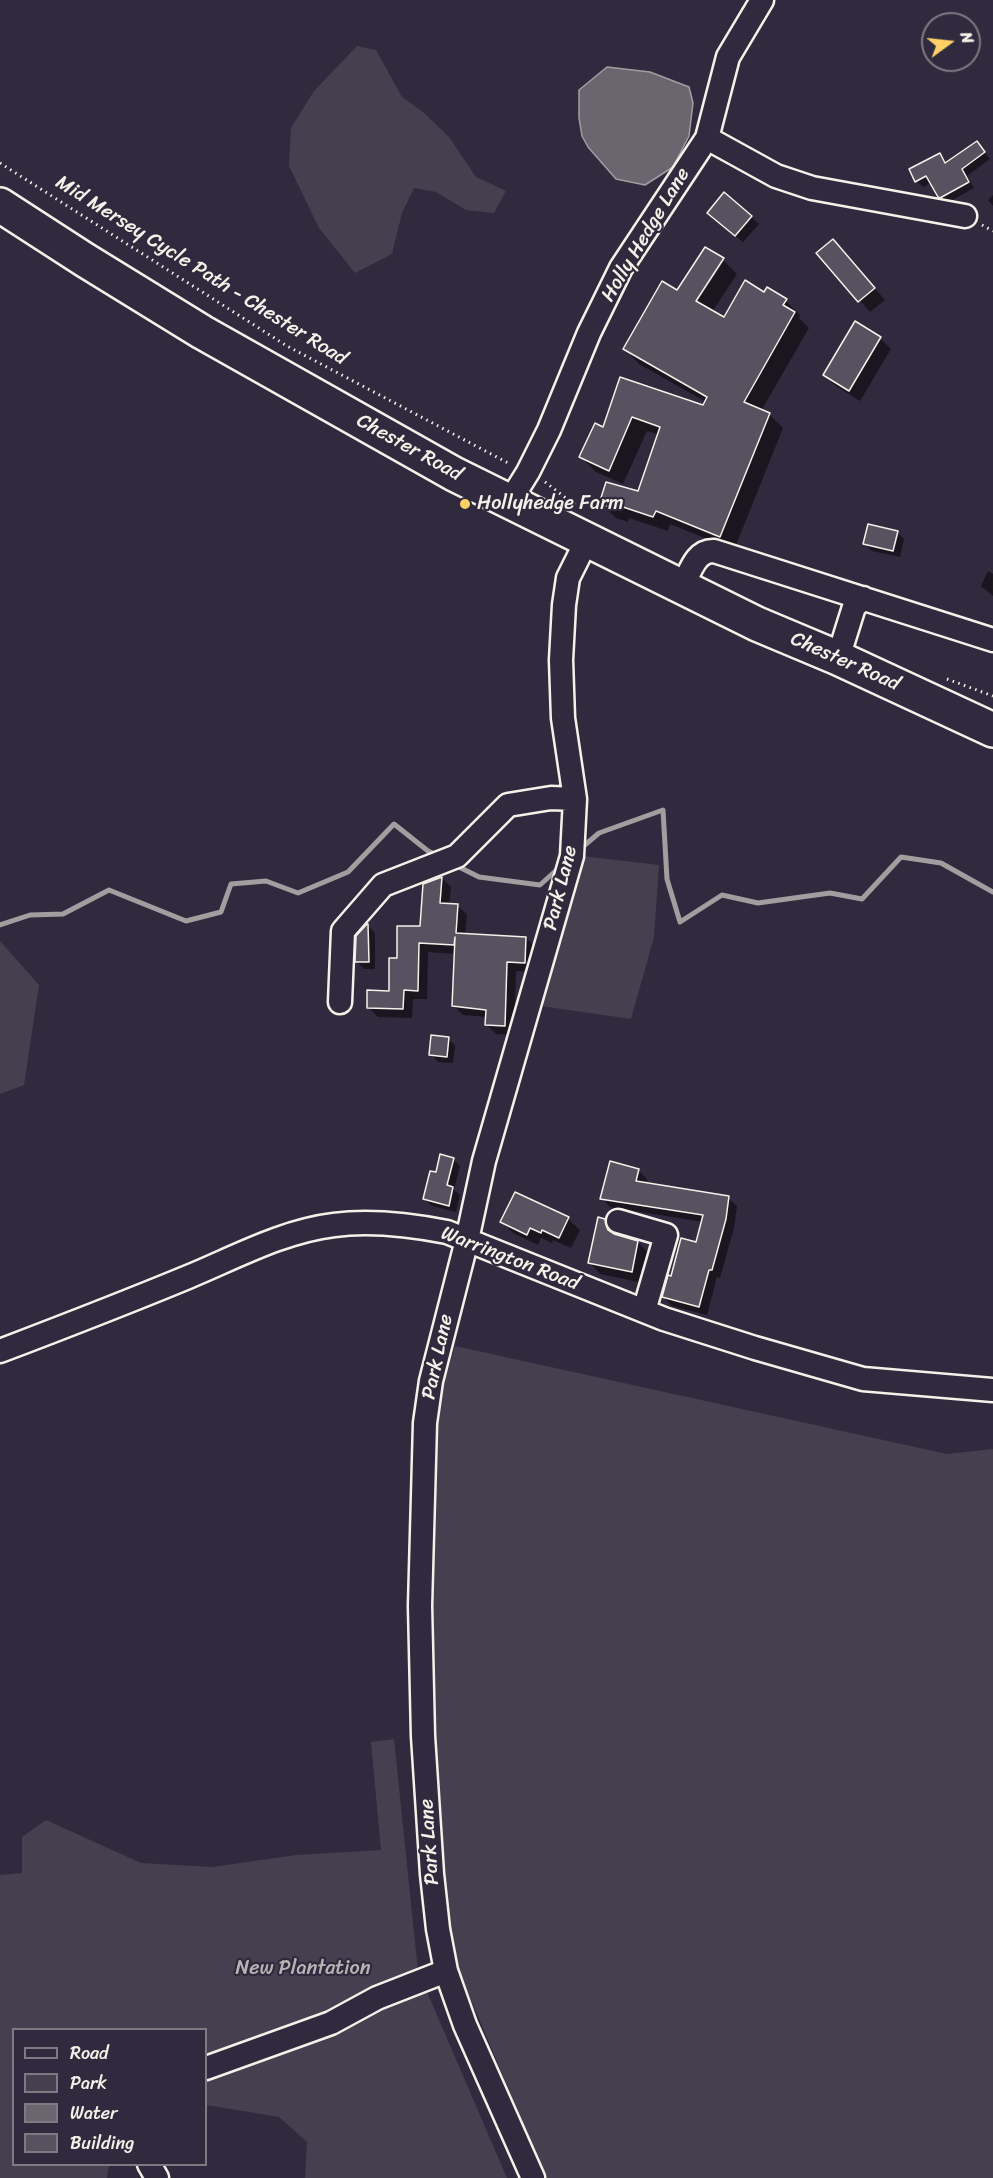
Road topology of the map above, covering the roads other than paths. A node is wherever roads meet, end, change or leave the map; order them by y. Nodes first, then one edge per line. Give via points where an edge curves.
1 (762, 0) edge
2 (707, 138) junction
3 (0, 205) edge
4 (965, 216) dead end
5 (510, 501) junction
6 (586, 540) junction
7 (682, 587) junction
8 (863, 598) junction
9 (993, 640) edge
10 (838, 658) junction
11 (935, 702) junction
12 (993, 725) edge
13 (993, 730) edge
14 (575, 799) junction
15 (340, 1002) dead end
16 (618, 1221) dead end
17 (467, 1240) junction
18 (644, 1311) junction
19 (0, 1351) edge
20 (993, 1390) edge
21 (446, 1971) junction
22 (207, 2068) edge
23 (533, 2178) edge

1 - 2 street, Holly Hedge Lane via 728,57
2 - 4 street via 776,176 812,188
2 - 5 street, Holly Hedge Lane via 621,267 549,430
3 - 5 highway, Chester Road via 202,332 454,474
5 - 6 highway, Chester Road
6 - 7 highway, Chester Road
6 - 14 street, Park Lane via 568,578 561,660 563,718
7 - 8 street via 697,558 707,550
7 - 10 highway, Chester Road
8 - 9 street
8 - 10 street via 854,608
10 - 11 highway, Chester Road
11 - 12 highway, Chester Road
11 - 13 highway, Chester Road
14 - 15 street via 551,798 508,805 457,856 383,885 344,931
14 - 17 street, Park Lane via 572,856 484,1161
16 - 18 street via 666,1235
17 - 18 street, Warrington Road
17 - 19 street, Warrington Road via 422,1227 370,1223 313,1229
17 - 21 street, Park Lane via 430,1381 425,1423 420,1606 423,1736 432,1874
18 - 20 street, Warrington Road via 863,1379
21 - 22 street via 377,1998 331,2023
21 - 23 street, Park Lane via 465,2025

